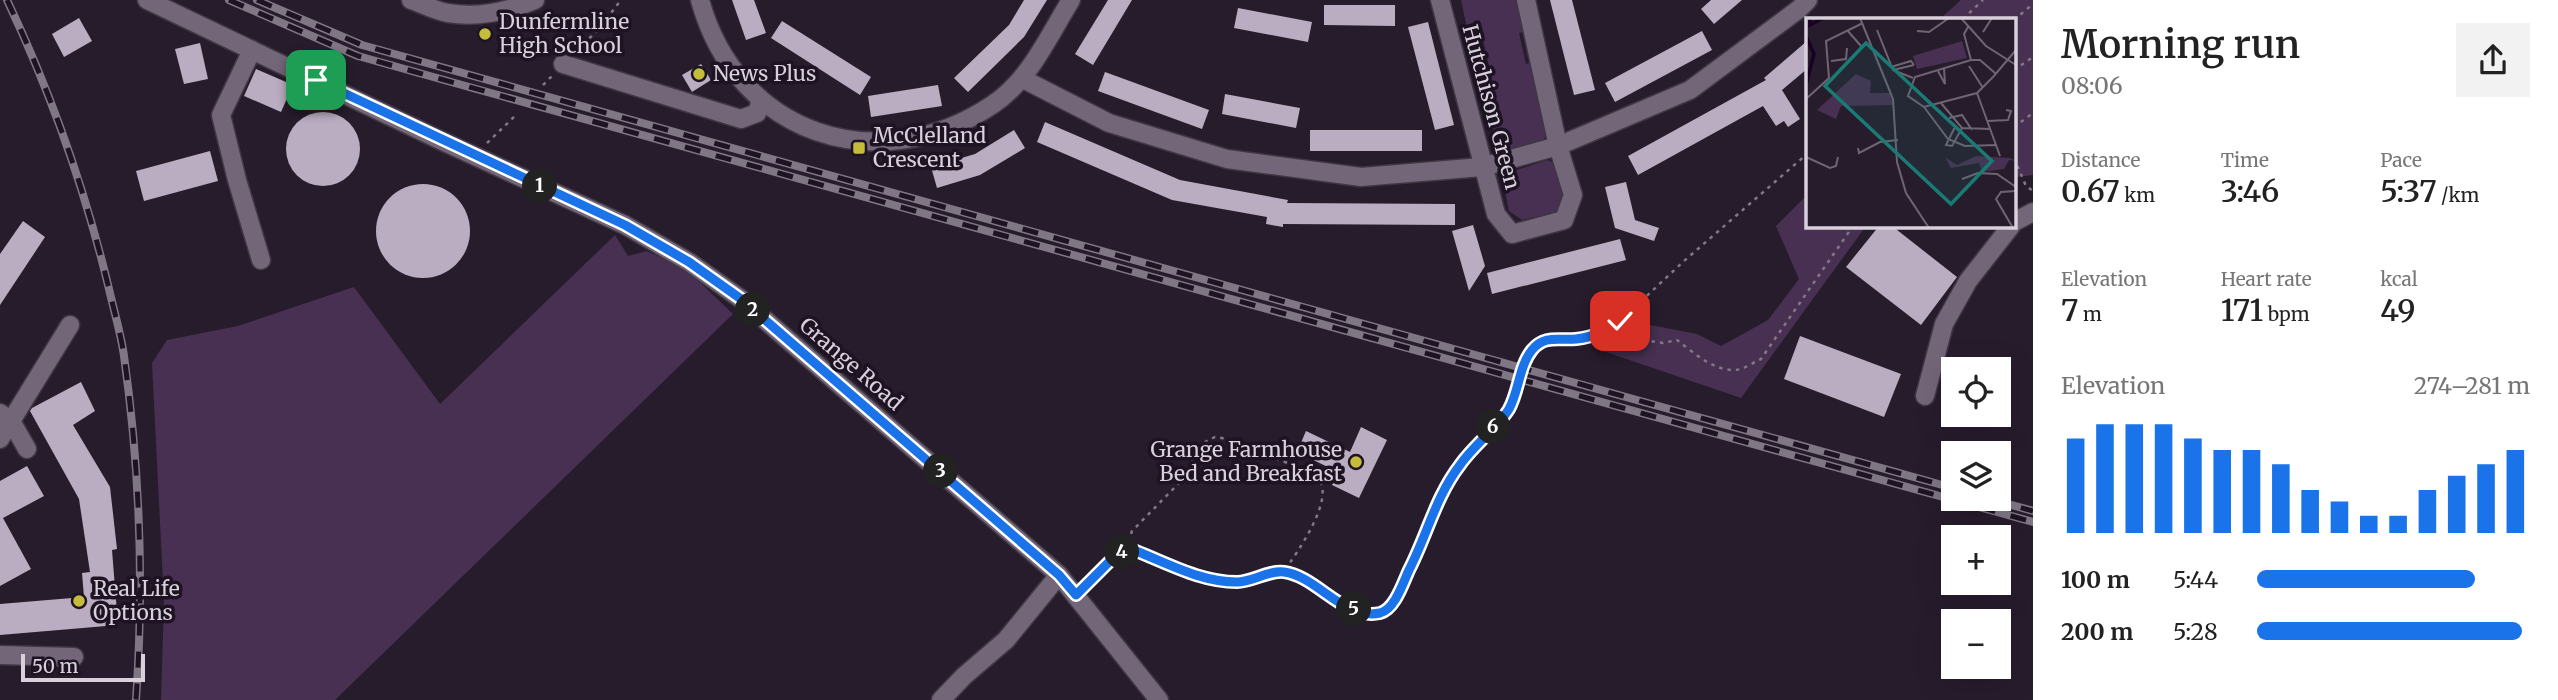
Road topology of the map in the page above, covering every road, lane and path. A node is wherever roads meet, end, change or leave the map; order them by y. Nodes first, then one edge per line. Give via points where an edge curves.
1 (147, 0) edge
2 (461, 0) edge
3 (536, 0) edge
4 (621, 0) edge
5 (700, 0) edge
6 (1071, 0) edge
7 (1440, 0) edge
8 (1526, 0) edge
9 (1808, 0) edge
10 (1983, 0) edge
11 (416, 1) edge
12 (2033, 4) edge
13 (447, 13) junction
14 (1964, 18) edge
15 (2016, 18) edge
16 (252, 50) junction
17 (2033, 57) edge
18 (563, 64) joint
19 (2016, 70) edge
20 (1023, 79) junction
21 (761, 100) junction
22 (2033, 113) edge
23 (517, 114) dead end
24 (2016, 126) edge
25 (484, 145) dead end
26 (1558, 146) junction
27 (1806, 155) edge
28 (2016, 163) edge
29 (1482, 167) junction
30 (2033, 191) edge
31 (2033, 212) edge
32 (2016, 222) edge
33 (1852, 228) edge
34 (2009, 228) edge
35 (261, 260) dead end
36 (70, 325) dead end
37 (1601, 334) junction
38 (1925, 396) dead end
39 (6, 417) edge
40 (0, 439) edge
41 (27, 449) dead end
42 (1126, 550) junction
43 (1283, 572) junction
44 (1059, 575) junction
45 (1076, 595) junction
46 (0, 655) edge
47 (74, 657) dead end
48 (941, 700) edge
49 (1159, 700) edge

1 - 16 street, Grange Road
2 - 13 street
3 - 13 street via 513,10
4 - 18 path
5 - 21 street via 711,33
6 - 20 street
7 - 29 street, Hutchison Green
8 - 26 street, Hutchison Green
9 - 26 street via 1690,90
10 - 14 path
11 - 13 street
12 - 15 path
16 - 35 street via 221,115
16 - 44 street, Grange Road via 625,225 689,262 752,308
17 - 19 path
18 - 21 street via 741,119 757,113
20 - 21 street via 993,105 960,123 923,138 886,142 851,141 819,133
20 - 29 street via 1109,123 1227,159 1361,177
22 - 24 path
23 - 25 path
26 - 29 street
26 - 29 street, Hutchison Green via 1573,195 1564,220 1512,234 1496,214
27 - 37 path
28 - 30 path
31 - 32 street
33 - 37 path via 1761,359 1741,369 1725,370 1677,341
34 - 38 street via 1968,281 1944,324
36 - 39 street
37 - 43 path, bridge via 1548,339 1532,350 1505,415 1478,441 1444,489 1413,564 1392,604 1382,612 1348,607 1310,582
39 - 40 street
39 - 41 street
42 - 43 path via 1205,579 1240,582
42 - 43 path via 1132,531 1183,479 1201,444 1215,437 1243,444 1318,477 1324,503
42 - 45 path
44 - 45 street, Grange Road
44 - 48 street via 1006,640
45 - 49 street, Grange Road
46 - 47 street

